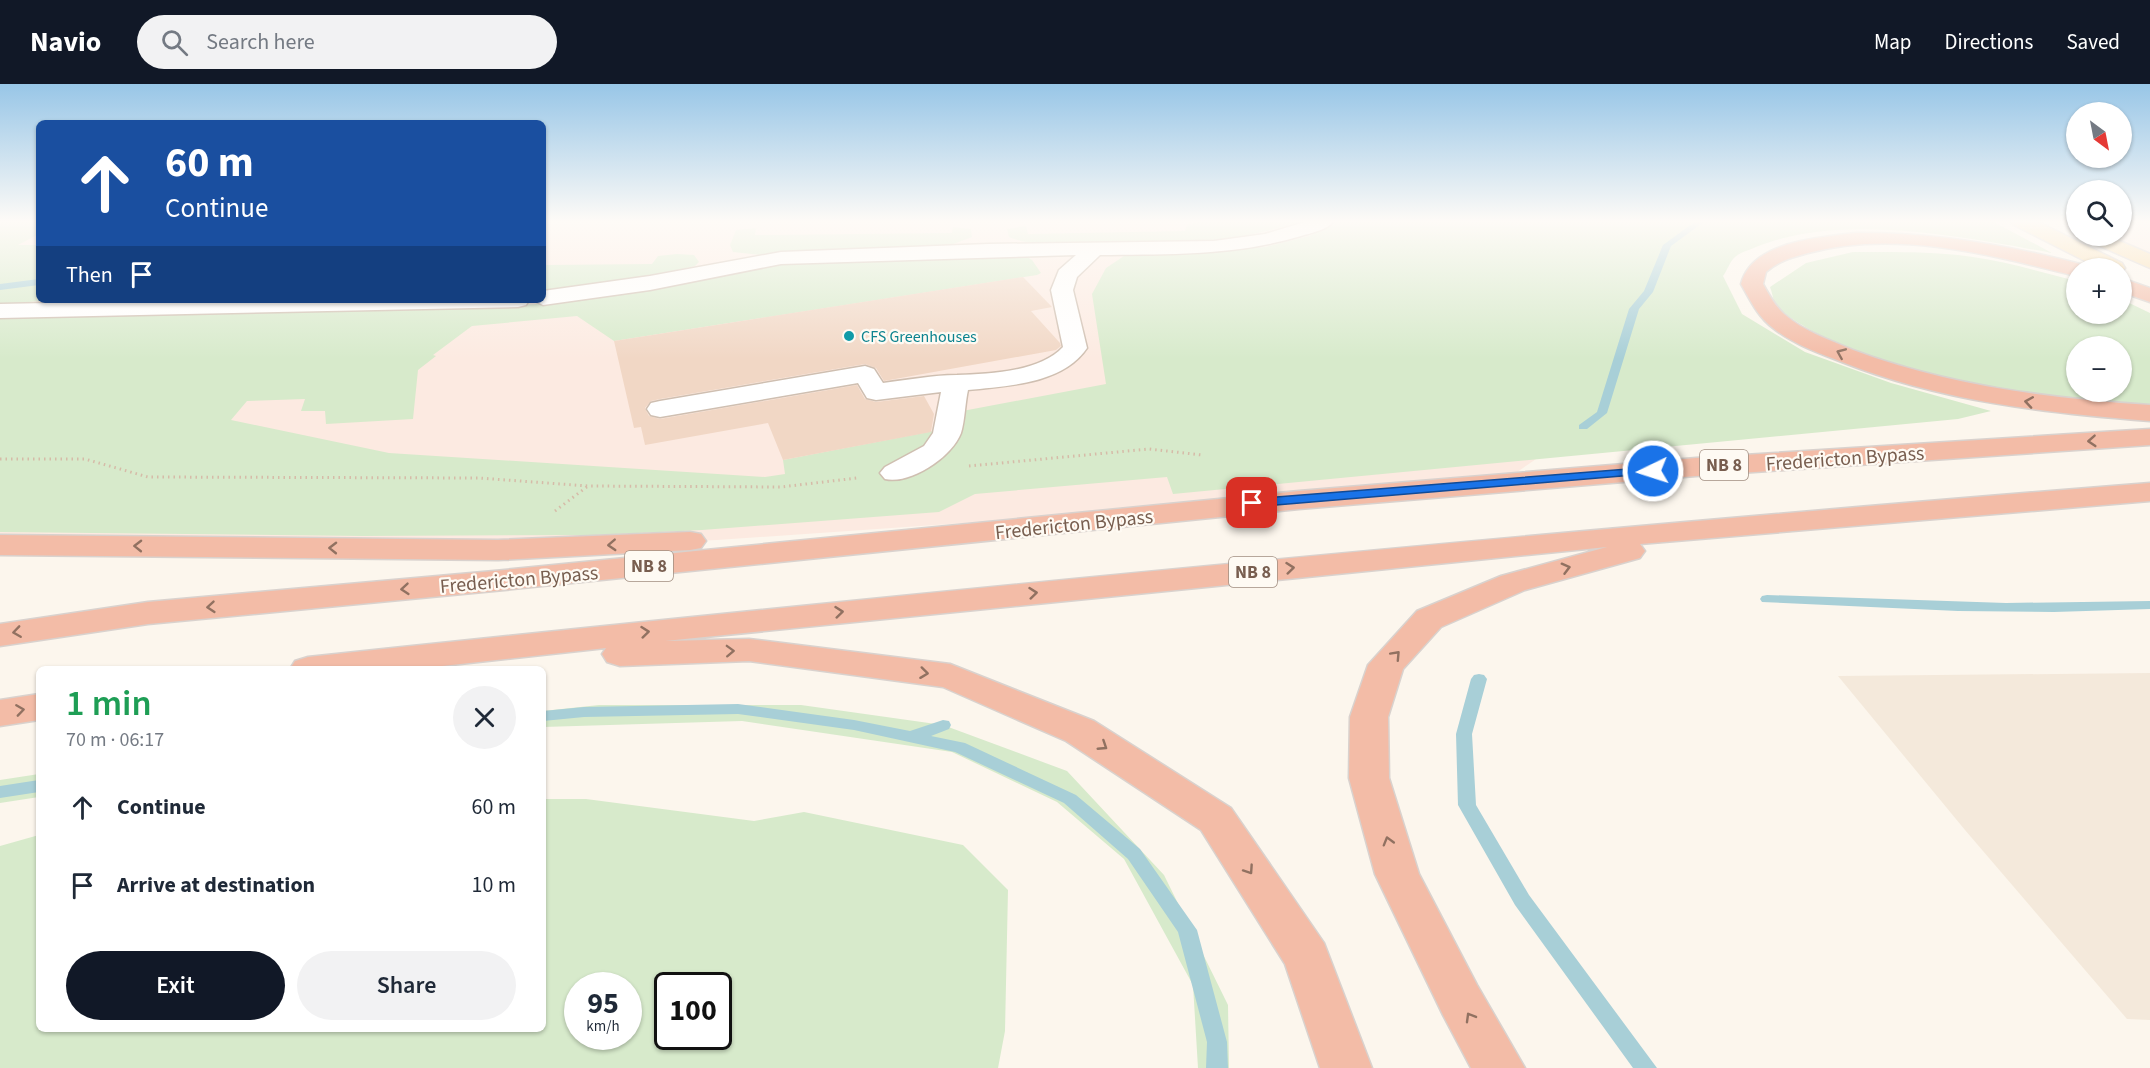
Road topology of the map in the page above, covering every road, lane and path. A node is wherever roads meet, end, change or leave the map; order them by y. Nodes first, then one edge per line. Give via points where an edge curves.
1 (734, 267) edge
2 (1075, 267) edge
3 (1761, 267) edge
4 (2132, 277) edge
5 (2150, 286) edge
6 (2132, 289) edge
7 (2150, 296) edge
8 (546, 298) edge
9 (206, 303) edge
10 (102, 304) edge
11 (0, 311) edge
12 (956, 382) junction
13 (660, 409) dead end
14 (2150, 413) edge
15 (2150, 437) edge
16 (1202, 455) dead end
17 (0, 459) edge
18 (964, 466) dead end
19 (895, 473) joint
20 (2150, 492) edge
21 (1299, 500) junction
22 (1718, 527) junction
23 (0, 545) edge
24 (0, 634) edge
25 (357, 662) junction
26 (329, 666) edge
27 (36, 707) edge
28 (0, 713) edge
29 (1346, 1068) edge
30 (1499, 1068) edge

1 - 8 street
2 - 12 street via 1067,275 1062,290 1075,348 1063,361 1005,377
14 -> 3 highway via 2064,408 1972,392 1889,372 1854,359 1776,319 1752,284
4 - 5 main road
6 - 7 highway
9 - 10 street
10 - 11 street
12 - 13 street via 876,392 865,374
12 - 19 street via 947,433 934,452
15 -> 21 highway, Fredericton Bypass / NB 8 via 1696,467
16 - 18 path via 1149,449
17 - 19 path via 85,459 148,477 479,478 588,486 781,487
20 - 22 highway, NB 8
21 -> 23 highway via 717,540 498,550
21 -> 24 highway, Fredericton Bypass / NB 8 via 148,613
25 -> 22 highway, NB 8
30 -> 22 highway via 1397,874 1370,778 1369,717 1386,665 1429,619 1513,583
25 - 26 highway, NB 8
25 -> 29 highway via 749,650 950,676 1080,731 1216,819 1307,957
28 -> 27 highway

